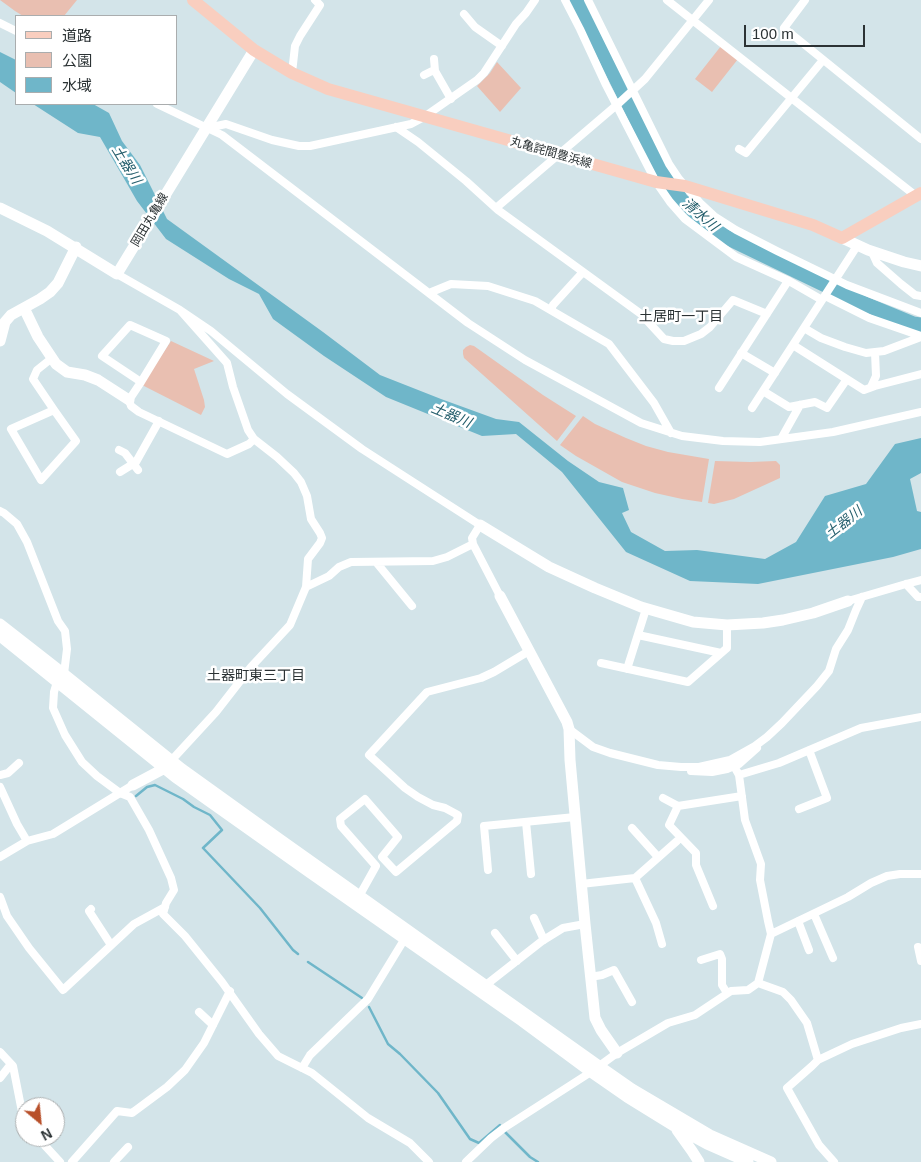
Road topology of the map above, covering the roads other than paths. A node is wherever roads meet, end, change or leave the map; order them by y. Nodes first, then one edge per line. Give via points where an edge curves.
1 (193, 0) edge
2 (316, 0) edge
3 (535, 0) edge
4 (565, 0) edge
5 (588, 0) edge
6 (667, 0) edge
7 (709, 0) edge
8 (805, 0) edge
9 (464, 14) dead end
10 (693, 20) junction
11 (0, 23) edge
12 (15, 30) edge
13 (502, 46) junction
14 (254, 50) junction
15 (434, 59) dead end
16 (823, 60) junction
17 (434, 70) junction
18 (292, 72) junction
19 (424, 75) dead end
20 (632, 91) junction
21 (792, 98) junction
22 (451, 99) junction
23 (617, 104) junction
24 (159, 105) edge
25 (424, 117) junction
26 (396, 127) junction
27 (204, 132) junction
28 (921, 139) edge
29 (739, 149) dead end
30 (558, 155) junction
31 (657, 182) junction
32 (685, 186) junction
33 (919, 195) edge
34 (0, 208) edge
35 (496, 208) junction
36 (842, 238) junction
37 (857, 246) junction
38 (76, 247) junction
39 (872, 252) junction
40 (921, 266) edge
41 (119, 271) junction
42 (583, 272) junction
43 (836, 280) junction
44 (788, 281) junction
45 (429, 293) junction
46 (921, 296) edge
47 (824, 298) junction
48 (24, 308) junction
49 (180, 310) junction
50 (551, 310) junction
51 (921, 313) edge
52 (767, 314) junction
53 (804, 328) junction
54 (921, 336) edge
55 (0, 340) edge
56 (793, 345) junction
57 (875, 352) junction
58 (741, 353) junction
59 (52, 358) junction
60 (775, 373) junction
61 (921, 374) edge
62 (847, 379) junction
63 (141, 382) junction
64 (871, 387) junction
65 (719, 388) dead end
66 (763, 391) junction
67 (129, 400) junction
68 (800, 405) junction
69 (752, 408) dead end
70 (54, 410) junction
71 (921, 412) edge
72 (159, 421) junction
73 (671, 433) junction
74 (254, 439) junction
75 (781, 440) junction
76 (119, 450) dead end
77 (136, 467) junction
78 (120, 472) dead end
79 (0, 511) edge
80 (480, 525) junction
81 (473, 544) junction
82 (376, 562) junction
83 (921, 580) edge
84 (906, 584) junction
85 (306, 587) junction
86 (500, 596) joint
87 (862, 597) junction
88 (921, 597) edge
89 (848, 601) joint
90 (412, 606) dead end
91 (646, 609) junction
92 (0, 624) edge
93 (727, 625) junction
94 (638, 635) junction
95 (0, 636) edge
96 (529, 651) junction
97 (721, 653) junction
98 (601, 663) dead end
99 (627, 669) junction
100 (61, 678) junction
101 (921, 718) edge
102 (569, 729) junction
103 (767, 737) junction
104 (809, 750) junction
105 (19, 763) dead end
106 (168, 764) junction
107 (734, 766) junction
108 (681, 767) junction
109 (0, 775) edge
110 (739, 775) junction
111 (134, 785) joint
112 (0, 787) edge
113 (120, 793) junction
114 (742, 796) junction
115 (663, 798) dead end
116 (678, 806) junction
117 (799, 808) dead end
118 (575, 817) junction
119 (526, 822) junction
120 (632, 828) dead end
121 (27, 840) junction
122 (677, 840) dead end
123 (382, 856) junction
124 (0, 857) edge
125 (658, 857) junction
126 (376, 866) junction
127 (488, 870) dead end
128 (531, 874) dead end
129 (921, 874) edge
130 (635, 878) junction
131 (581, 884) junction
132 (0, 896) edge
133 (357, 900) junction
134 (712, 906) dead end
135 (165, 907) junction
136 (91, 909) dead end
137 (814, 914) junction
138 (534, 918) dead end
139 (798, 921) junction
140 (585, 924) junction
141 (495, 933) dead end
142 (772, 934) junction
143 (407, 935) junction
144 (544, 940) junction
145 (662, 944) dead end
146 (111, 946) junction
147 (918, 947) dead end
148 (809, 950) dead end
149 (833, 958) dead end
150 (702, 960) dead end
151 (517, 961) junction
152 (921, 961) edge
153 (590, 977) junction
154 (758, 983) junction
155 (482, 988) junction
156 (230, 992) junction
157 (727, 993) junction
158 (632, 1002) dead end
159 (199, 1012) dead end
160 (921, 1024) edge
161 (213, 1025) junction
162 (0, 1052) edge
163 (617, 1053) junction
164 (818, 1060) junction
165 (11, 1064) junction
166 (302, 1068) junction
167 (595, 1069) junction
168 (0, 1078) edge
169 (19, 1097) edge
170 (677, 1122) junction
171 (46, 1147) edge
172 (128, 1147) dead end
173 (58, 1161) edge
174 (72, 1162) edge
175 (114, 1162) edge
176 (429, 1162) edge
177 (466, 1162) edge
178 (699, 1162) edge
179 (748, 1162) edge
180 (771, 1162) edge
181 (834, 1162) edge

1 - 14 main road, 丸亀詫間豊浜線
2 - 18 street via 320,6 295,46
3 - 13 street
4 - 23 street
5 - 20 street
6 - 10 street
7 - 10 street
8 - 16 street via 784,28
9 - 13 street via 475,27
10 - 20 street
10 - 21 street
11 - 12 street
13 - 22 street via 484,73
14 - 18 main road, 丸亀詫間豊浜線
14 - 27 street, 岡田丸亀線
15 - 17 street
16 - 21 street
16 - 28 street
17 - 19 street
17 - 22 street
18 - 25 main road, 丸亀詫間豊浜線 via 328,89
20 - 23 street
20 - 32 street via 669,164
21 - 29 street via 746,153
21 - 33 street
22 - 25 street
23 - 30 street
23 - 31 street
24 - 27 street
25 - 26 street
25 - 30 main road, 丸亀詫間豊浜線
26 - 27 street via 310,146 272,140 226,124
26 - 35 street
27 - 41 street, 岡田丸亀線
27 - 45 street via 222,135
30 - 31 main road, 丸亀詫間豊浜線
30 - 35 street
31 - 32 main road, 丸亀詫間豊浜線
31 - 44 street via 670,202 698,230 736,257
32 - 36 main road, 丸亀詫間豊浜線 via 813,225
32 - 43 street via 714,216 736,230
33 - 36 main road
34 - 38 street
35 - 42 street
36 - 37 street
37 - 39 street
37 - 43 street
38 - 41 street
38 - 48 street via 58,283 45,296
39 - 40 street
39 - 46 street via 877,263 915,295
41 - 49 street
42 - 50 street
42 - 52 street via 641,314 664,338 673,341 684,341 701,334 733,300
43 - 47 street
43 - 51 street
44 - 47 street
44 - 52 street
45 - 50 street via 451,284 488,286 535,301
45 - 73 street via 525,360 641,423
47 - 53 street
47 - 54 street
48 - 55 street via 5,322
48 - 59 street
49 - 74 street via 227,363 232,387
49 - 80 street via 362,449
50 - 73 street via 610,344
52 - 58 street
53 - 56 street
53 - 57 street via 845,347
54 - 57 street
56 - 60 street
56 - 62 street
57 - 64 street via 876,376
58 - 60 street
58 - 65 street
59 - 67 street via 67,372 98,380
59 - 70 street via 37,370 33,379
60 - 66 street
61 - 64 street
62 - 64 street via 864,390
62 - 68 street via 827,408 815,402
63 - 63 street via 166,341 130,325 102,356
63 - 67 street
66 - 68 street via 789,407
66 - 69 street
67 - 72 street via 139,412
68 - 75 street
70 - 70 street via 76,441 41,480 11,429
71 - 75 street
72 - 74 street via 227,454
72 - 77 street
73 - 75 street via 724,441
74 - 85 street via 301,482 311,519 322,538 308,559
76 - 77 street
77 - 78 street
79 - 100 street via 17,524 27,542 58,621 65,631 67,649
80 - 81 street via 472,538
80 - 91 street via 550,566
81 - 82 street via 433,562
81 - 86 street
82 - 85 street via 351,562
82 - 90 street
83 - 84 street
84 - 87 street
84 - 88 street
85 - 106 street via 290,625
86 - 96 street
87 - 89 street
87 - 103 street via 836,649 829,671
89 - 93 street via 784,620
91 - 93 street via 693,622
91 - 94 street
92 - 100 street
93 - 97 street via 727,648
94 - 97 street
94 - 99 street
95 - 100 street
96 - 102 street
96 - 123 street via 481,678 427,692 369,755 418,797 458,815 457,821 396,872
97 - 99 street via 688,682
98 - 99 street
100 - 106 street
100 - 113 street via 54,692 53,708 65,735 82,762
101 - 104 street via 861,728
102 - 108 street via 593,747 610,753
102 - 118 street
103 - 107 street
103 - 108 street via 730,760 699,767
104 - 110 street
104 - 117 street via 826,798
105 - 109 street via 8,773
106 - 111 street
106 - 133 street
107 - 108 street via 712,772 693,772
107 - 110 street
110 - 114 street
111 - 113 street
112 - 121 street
113 - 121 street via 53,834
113 - 135 street via 130,798 171,878 174,890
114 - 116 street
114 - 142 street via 745,820 761,864 760,880
115 - 116 street
116 - 134 street via 669,825 696,853 696,866
118 - 119 street
118 - 131 street
119 - 127 street via 484,826
119 - 128 street
120 - 125 street
121 - 124 street
122 - 125 street
123 - 126 street
123 - 126 street via 398,837 365,799 340,819 341,826
125 - 130 street
126 - 133 street
129 - 137 street via 887,876
130 - 131 street
130 - 145 street
131 - 140 street
132 - 146 street via 7,916 63,990
133 - 143 street
135 - 146 street via 134,924
135 - 156 street via 163,914
136 - 146 street via 89,911
137 - 139 street
137 - 149 street
138 - 144 street
139 - 142 street
139 - 148 street
140 - 144 street via 563,928
140 - 153 street
141 - 151 street
142 - 154 street
143 - 155 street
143 - 166 street via 368,999 310,1055
144 - 151 street
147 - 152 street
150 - 157 street via 720,954 722,985
151 - 155 street
153 - 158 street via 614,970
153 - 163 street via 595,1018
154 - 157 street via 748,990
154 - 164 street via 783,992 791,1000 807,1023
155 - 167 street
156 - 161 street
156 - 166 street via 278,1056
157 - 163 street via 695,1015 668,1023
159 - 161 street
160 - 164 street via 852,1044
161 - 174 street via 185,1070 132,1113 117,1111
162 - 165 street
163 - 167 street
164 - 181 street via 787,1088 819,1145
165 - 168 street
165 - 169 street
166 - 176 street via 368,1118 410,1143
167 - 170 street via 627,1097
167 - 177 street via 504,1128
170 - 178 street
170 - 179 street via 706,1144
170 - 180 street
171 - 173 street
172 - 175 street

